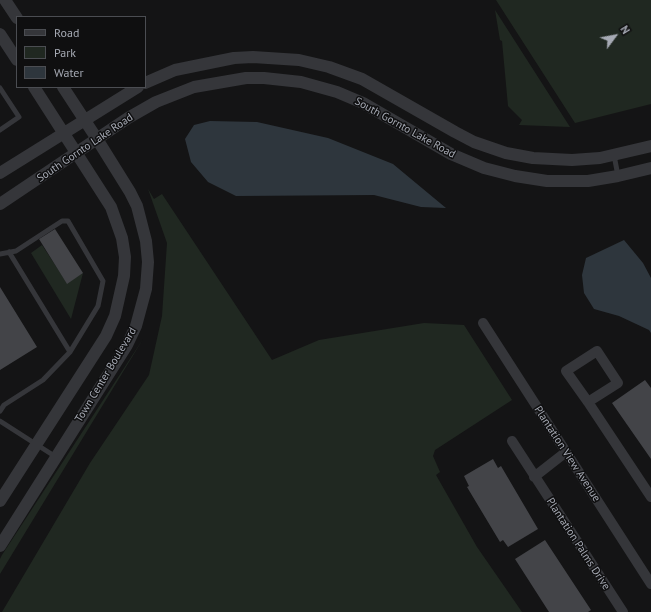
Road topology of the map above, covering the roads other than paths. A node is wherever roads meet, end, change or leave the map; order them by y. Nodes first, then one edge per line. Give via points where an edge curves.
1 (5, 0) edge
2 (16, 16) edge
3 (0, 34) edge
4 (16, 58) edge
5 (146, 83) edge
6 (0, 88) edge
7 (35, 88) edge
8 (64, 88) edge
9 (136, 88) edge
10 (84, 119) junction
11 (0, 130) edge
12 (63, 132) junction
13 (97, 139) junction
14 (651, 146) edge
15 (77, 153) junction
16 (614, 155) junction
17 (651, 168) edge
18 (0, 173) edge
19 (618, 176) junction
20 (0, 204) edge
21 (9, 252) junction
22 (0, 254) edge
23 (483, 324) dead end
24 (70, 352) junction
25 (588, 402) junction
26 (0, 411) edge
27 (0, 421) edge
28 (512, 441) dead end
29 (36, 444) junction
30 (566, 452) junction
31 (56, 457) junction
32 (534, 477) junction
33 (651, 497) edge
34 (0, 501) edge
35 (0, 546) edge
36 (651, 584) edge
37 (623, 612) edge

1 - 2 street
3 - 4 street
5 - 16 street, South Gornto Lake Road via 175,70 234,58 299,60 362,79 455,132 490,148 526,157 559,161
6 - 11 lane via 19,117
7 - 12 street, Town Center Boulevard
8 - 10 street, Town Center Boulevard
9 - 10 street, South Gornto Lake Road
10 - 12 street, South Gornto Lake Road
10 - 13 street, Town Center Boulevard
12 - 15 street, Town Center Boulevard
12 - 18 street, South Gornto Lake Road
13 - 15 street, South Gornto Lake Road
13 - 19 street, South Gornto Lake Road via 142,110 175,94 211,83 264,78 307,83 350,97 451,154 498,172 547,181 588,181
13 - 31 street, Town Center Boulevard via 130,192 142,221 148,262 146,289 128,345
14 - 16 street, South Gornto Lake Road
15 - 20 street, South Gornto Lake Road
15 - 29 street, Town Center Boulevard via 104,193 118,221 125,257 124,276 115,316 106,336
16 - 19 lane
17 - 19 street, South Gornto Lake Road
21 - 22 lane
21 - 24 lane
21 - 24 lane via 16,251 62,221 68,221 103,281 98,306
23 - 30 street, Plantation View Avenue
24 - 26 lane via 42,380 4,405
25 - 25 street via 566,371 597,351 618,382
25 - 33 street
27 - 29 lane
28 - 32 street, Plantation Palms Drive
29 - 31 lane
29 - 34 street, Town Center Boulevard
30 - 32 street
30 - 36 street, Plantation View Avenue
31 - 35 street, Town Center Boulevard
32 - 37 street, Plantation Palms Drive

